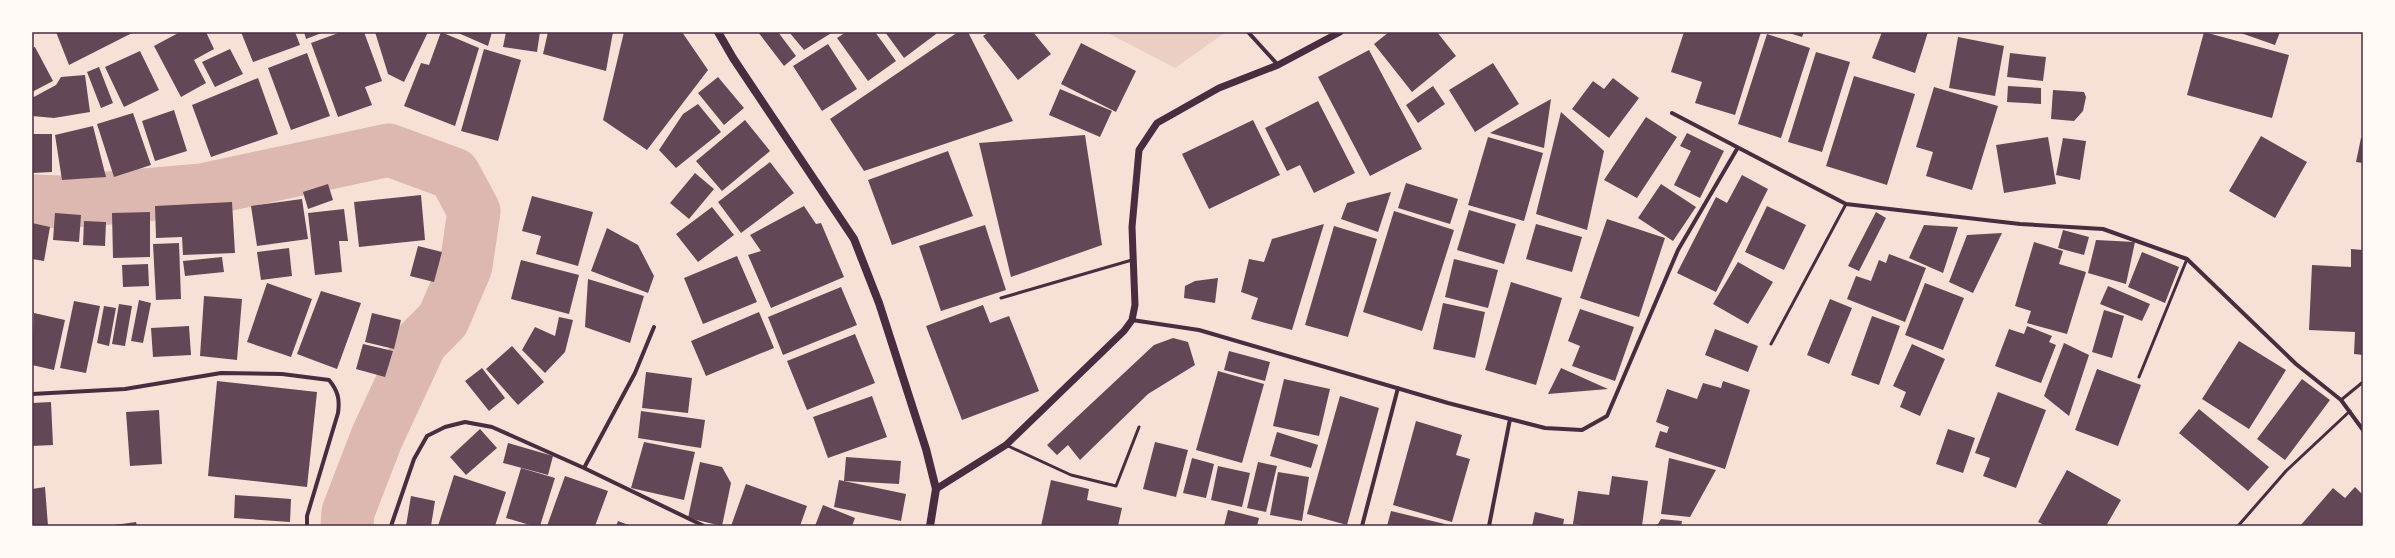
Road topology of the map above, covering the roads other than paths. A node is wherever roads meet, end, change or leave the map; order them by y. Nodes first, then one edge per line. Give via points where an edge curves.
1 (718, 32) edge
2 (1248, 32) edge
3 (1340, 32) edge
4 (1278, 65) junction
5 (1672, 113) dead end
6 (1737, 149) junction
7 (1846, 204) junction
8 (1132, 260) junction
9 (2187, 260) junction
10 (1001, 298) dead end
11 (1132, 320) junction
12 (654, 327) dead end
13 (1771, 344) dead end
14 (2139, 377) dead end
15 (2363, 382) edge
16 (1398, 388) junction
17 (32, 394) edge
18 (2341, 400) junction
19 (2350, 411) junction
20 (1510, 419) junction
21 (1139, 427) dead end
22 (2363, 430) edge
23 (1006, 445) junction
24 (584, 468) junction
25 (936, 489) junction
26 (307, 526) edge
27 (391, 526) edge
28 (704, 526) edge
29 (930, 526) edge
30 (1362, 526) edge
31 (1489, 526) edge
32 (2238, 526) edge

1 - 25 main road via 854,239 879,303 926,449
2 - 4 street
3 - 4 street
4 - 8 street via 1220,88 1157,123 1140,150 1132,227
5 - 6 street
6 - 7 street
6 - 20 street via 1678,250 1607,416 1582,430 1545,428
7 - 9 street via 2020,224 2103,229
7 - 13 lane
8 - 10 lane
8 - 11 street via 1135,305
9 - 14 lane
9 - 18 street via 2296,364
11 - 16 street via 1199,330
11 - 23 street via 1124,331
12 - 24 street via 635,373
15 - 18 lane
16 - 20 street
16 - 30 street
17 - 26 street via 125,389 221,374 282,374 329,380 337,389 338,412 307,516
18 - 19 street
19 - 22 street
19 - 32 lane via 2286,470
20 - 31 street
21 - 23 lane via 1116,486 1072,475
23 - 25 street
24 - 27 street via 492,427 465,422 445,427 427,436 414,459
24 - 28 street
25 - 29 main road

